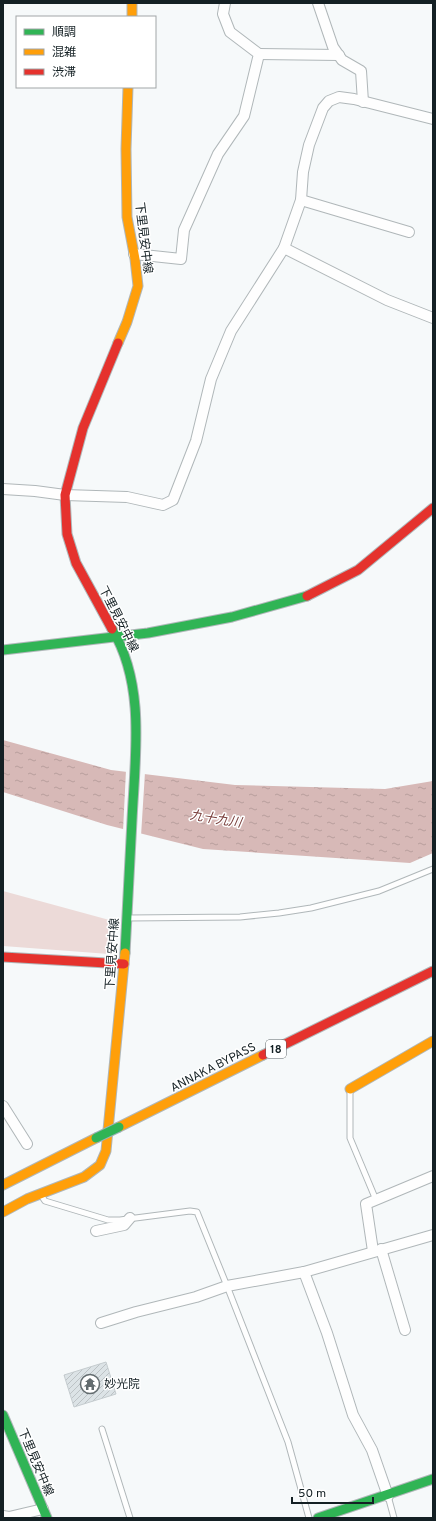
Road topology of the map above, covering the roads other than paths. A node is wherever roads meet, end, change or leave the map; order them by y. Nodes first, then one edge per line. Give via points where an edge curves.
1 (132, 3) edge
2 (225, 3) edge
3 (318, 3) edge
4 (132, 16) edge
5 (259, 54) junction
6 (339, 55) junction
7 (128, 88) edge
8 (363, 102) junction
9 (433, 119) edge
10 (301, 200) junction
11 (409, 232) dead end
12 (284, 248) junction
13 (134, 254) junction
14 (433, 318) edge
15 (3, 489) edge
16 (65, 495) junction
17 (433, 508) edge
18 (117, 637) junction
19 (3, 650) edge
20 (433, 869) edge
21 (127, 916) junction
22 (3, 956) edge
23 (124, 964) junction
24 (433, 971) edge
25 (433, 1041) edge
26 (350, 1089) joint
27 (3, 1106) edge
28 (27, 1144) dead end
29 (433, 1176) edge
30 (3, 1185) edge
31 (40, 1194) junction
32 (376, 1200) junction
33 (3, 1212) edge
34 (130, 1218) junction
35 (96, 1230) dead end
36 (433, 1235) edge
37 (377, 1250) junction
38 (304, 1272) junction
39 (227, 1286) junction
40 (101, 1323) dead end
41 (405, 1330) dead end
42 (3, 1415) edge
43 (102, 1429) dead end
44 (433, 1479) edge
45 (388, 1496) junction
46 (45, 1514) edge
47 (3, 1516) edge
48 (130, 1518) edge
49 (309, 1518) edge
50 (318, 1518) edge
51 (394, 1518) edge

1 - 4 main road
2 - 5 street via 223,14 230,32
3 - 6 street via 333,47
5 - 6 street
5 - 13 street via 244,116 218,154 184,230 181,259
6 - 8 street via 342,60 361,71
7 - 13 main road, 下里見安中線 via 127,217
8 - 9 street
8 - 10 street via 339,97 329,101 323,108 302,172
10 - 11 street
10 - 12 street
12 - 14 street via 387,300
12 - 16 street via 231,331 211,379 196,440 173,500 163,505 127,497
13 - 16 main road, 下里見安中線 via 138,286 127,322 83,428
15 - 16 street
16 - 18 main road, 下里見安中線 via 67,534 76,563
17 - 18 main road via 358,570 310,594 232,617
18 - 19 main road
18 - 21 main road, 下里見安中線 via 129,668 135,699 135,758
20 - 21 lane via 379,891 325,905 279,913 240,917
21 - 23 main road, 下里見安中線
22 - 23 main road
23 - 31 main road, 下里見安中線 via 106,1151 100,1165 84,1177
24 - 30 main road, ANNAKA BYPASS / 18, bridge
25 - 26 main road
26 - 32 lane via 350,1138
27 - 28 street
29 - 32 street
31 - 33 main road, 下里見安中線
31 - 34 lane via 46,1201 108,1220
32 - 37 street via 366,1204
34 - 35 street via 124,1225
34 - 39 lane via 197,1212
36 - 37 street
37 - 38 street
37 - 41 street
38 - 39 street
38 - 45 street via 353,1415 372,1450
39 - 40 street
39 - 49 lane via 288,1442
42 - 46 main road, 下里見安中線
43 - 48 lane
44 - 45 main road
45 - 50 main road
45 - 51 lane
46 - 47 street

